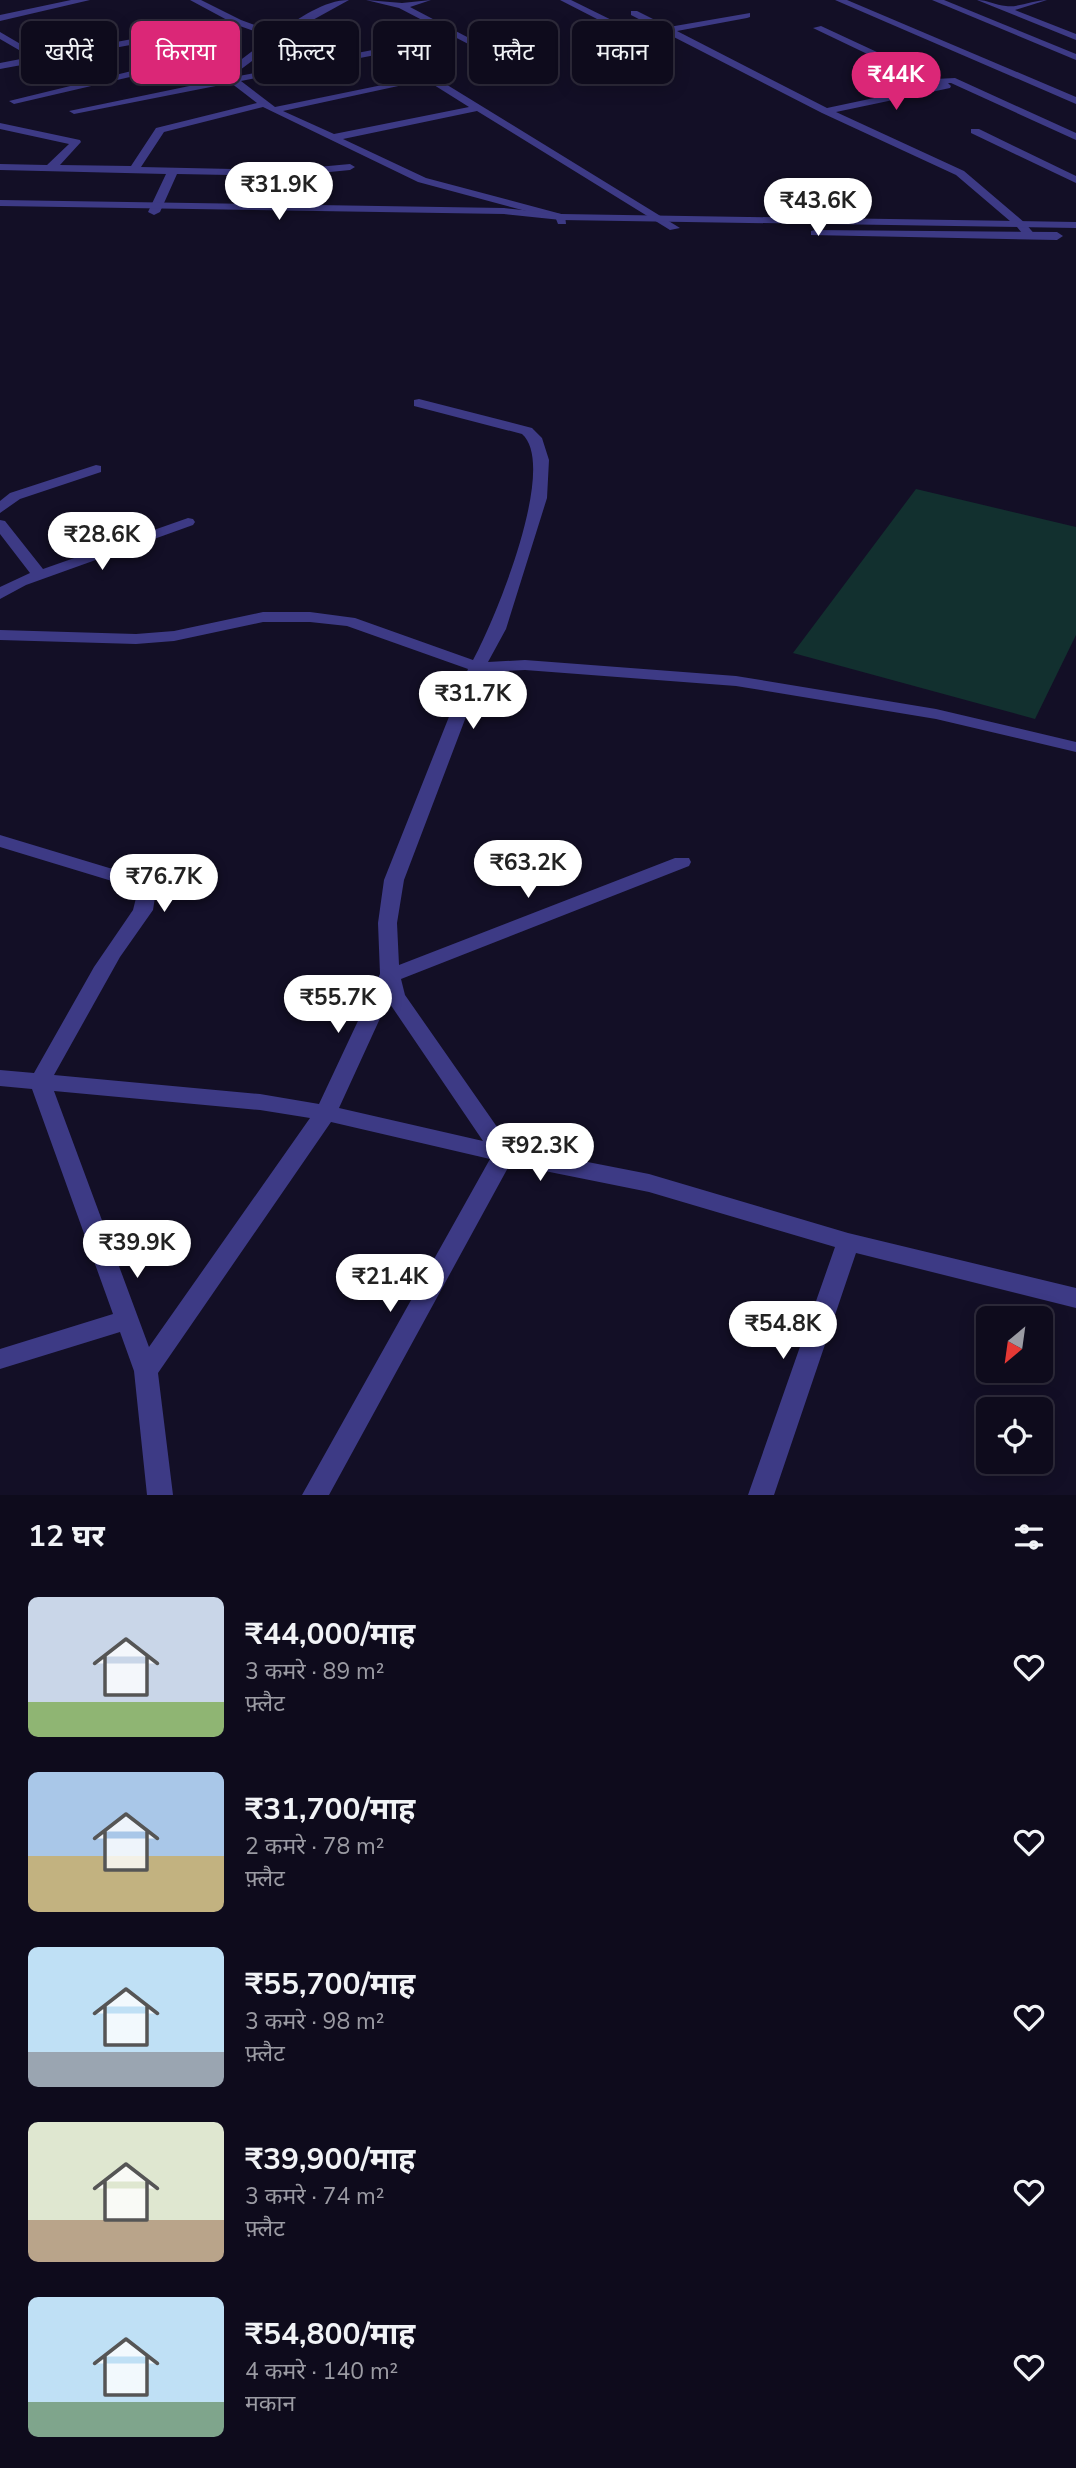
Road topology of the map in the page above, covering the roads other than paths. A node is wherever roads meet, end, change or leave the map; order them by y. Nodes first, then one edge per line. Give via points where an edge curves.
1 (86, 0) edge
2 (194, 0) edge
3 (345, 0) edge
4 (370, 0) edge
5 (427, 0) edge
6 (564, 0) edge
7 (839, 0) edge
8 (936, 0) edge
9 (981, 0) edge
10 (1044, 0) edge
11 (402, 6) junction
12 (1006, 10) junction
13 (634, 13) dead end
14 (747, 15) dead end
15 (0, 18) edge
16 (236, 21) edge
17 (299, 21) edge
18 (607, 21) edge
19 (650, 21) edge
20 (818, 28) dead end
21 (673, 29) edge
22 (673, 33) edge
23 (0, 35) edge
24 (1076, 37) edge
25 (469, 41) edge
26 (21, 48) edge
27 (373, 53) edge
28 (254, 55) edge
29 (1076, 57) edge
30 (21, 62) edge
31 (0, 66) edge
32 (240, 69) edge
33 (131, 74) edge
34 (240, 74) edge
35 (240, 80) edge
36 (959, 83) junction
37 (194, 84) edge
38 (14, 101) dead end
39 (1076, 101) edge
40 (269, 107) junction
41 (478, 108) junction
42 (74, 111) dead end
43 (826, 111) junction
44 (0, 127) edge
45 (975, 131) dead end
46 (1076, 137) edge
47 (332, 138) junction
48 (0, 167) edge
49 (51, 167) junction
50 (350, 167) dead end
51 (135, 169) junction
52 (173, 171) junction
53 (285, 173) junction
54 (1076, 180) edge
55 (0, 203) edge
56 (272, 206) junction
57 (155, 208) junction
58 (0, 211) edge
59 (660, 219) junction
60 (561, 220) junction
61 (1021, 225) junction
62 (1076, 225) edge
63 (674, 228) junction
64 (1076, 236) edge
65 (1031, 237) junction
66 (419, 403) dead end
67 (96, 469) dead end
68 (0, 509) edge
69 (188, 523) dead end
70 (0, 524) edge
71 (40, 575) junction
72 (0, 594) edge
73 (0, 635) edge
74 (477, 667) junction
75 (1076, 747) edge
76 (0, 841) edge
77 (682, 862) dead end
78 (389, 976) junction
79 (0, 1078) edge
80 (40, 1081) junction
81 (326, 1112) junction
82 (504, 1154) junction
83 (848, 1242) junction
84 (1076, 1298) edge
85 (127, 1320) junction
86 (0, 1359) edge
87 (146, 1371) junction
88 (160, 1495) edge
89 (315, 1495) edge
90 (761, 1495) edge

1 - 15 street
2 - 16 street
3 - 17 street
4 - 11 street
5 - 11 street
6 - 18 street
7 - 39 street
8 - 29 street
9 - 12 street
10 - 12 street
11 - 25 street
12 - 24 street
13 - 19 street
14 - 21 street
20 - 36 street via 934,82
22 - 43 street
23 - 26 street
27 - 34 street
28 - 32 street
30 - 31 street
33 - 38 street
35 - 40 street
36 - 43 street
36 - 46 street
37 - 42 street
40 - 41 street via 428,77
40 - 47 street
40 - 51 street via 160,130
41 - 47 street
41 - 59 street
43 - 61 street via 960,173
44 - 49 street via 76,142
45 - 54 street
47 - 60 street via 422,180
48 - 49 street
49 - 51 street
50 - 53 street
51 - 52 street
52 - 53 street
52 - 57 street
53 - 56 street
55 - 57 street
56 - 57 street
56 - 60 street via 504,211
57 - 58 street
57 - 60 street
59 - 60 street
59 - 61 street
59 - 63 street
60 - 63 street
61 - 62 street
61 - 65 street
63 - 65 street
64 - 65 street
66 - 74 street via 527,431 535,438 542,460 540,498 498,629
67 - 68 street via 15,496
69 - 71 street
70 - 71 street
71 - 72 street
73 - 74 street via 136,639 174,636 263,617 310,617 349,621
74 - 75 street via 524,665 749,683 936,715
74 - 78 street via 394,880 388,905
76 - 80 street via 132,881 146,891 148,900
77 - 78 street
78 - 81 street
78 - 82 street via 395,996
79 - 80 street
80 - 81 street
80 - 85 street
81 - 82 street
81 - 87 street
82 - 83 street via 649,1183
82 - 89 street
83 - 84 street
83 - 90 street
85 - 86 street
85 - 87 street
87 - 88 street

